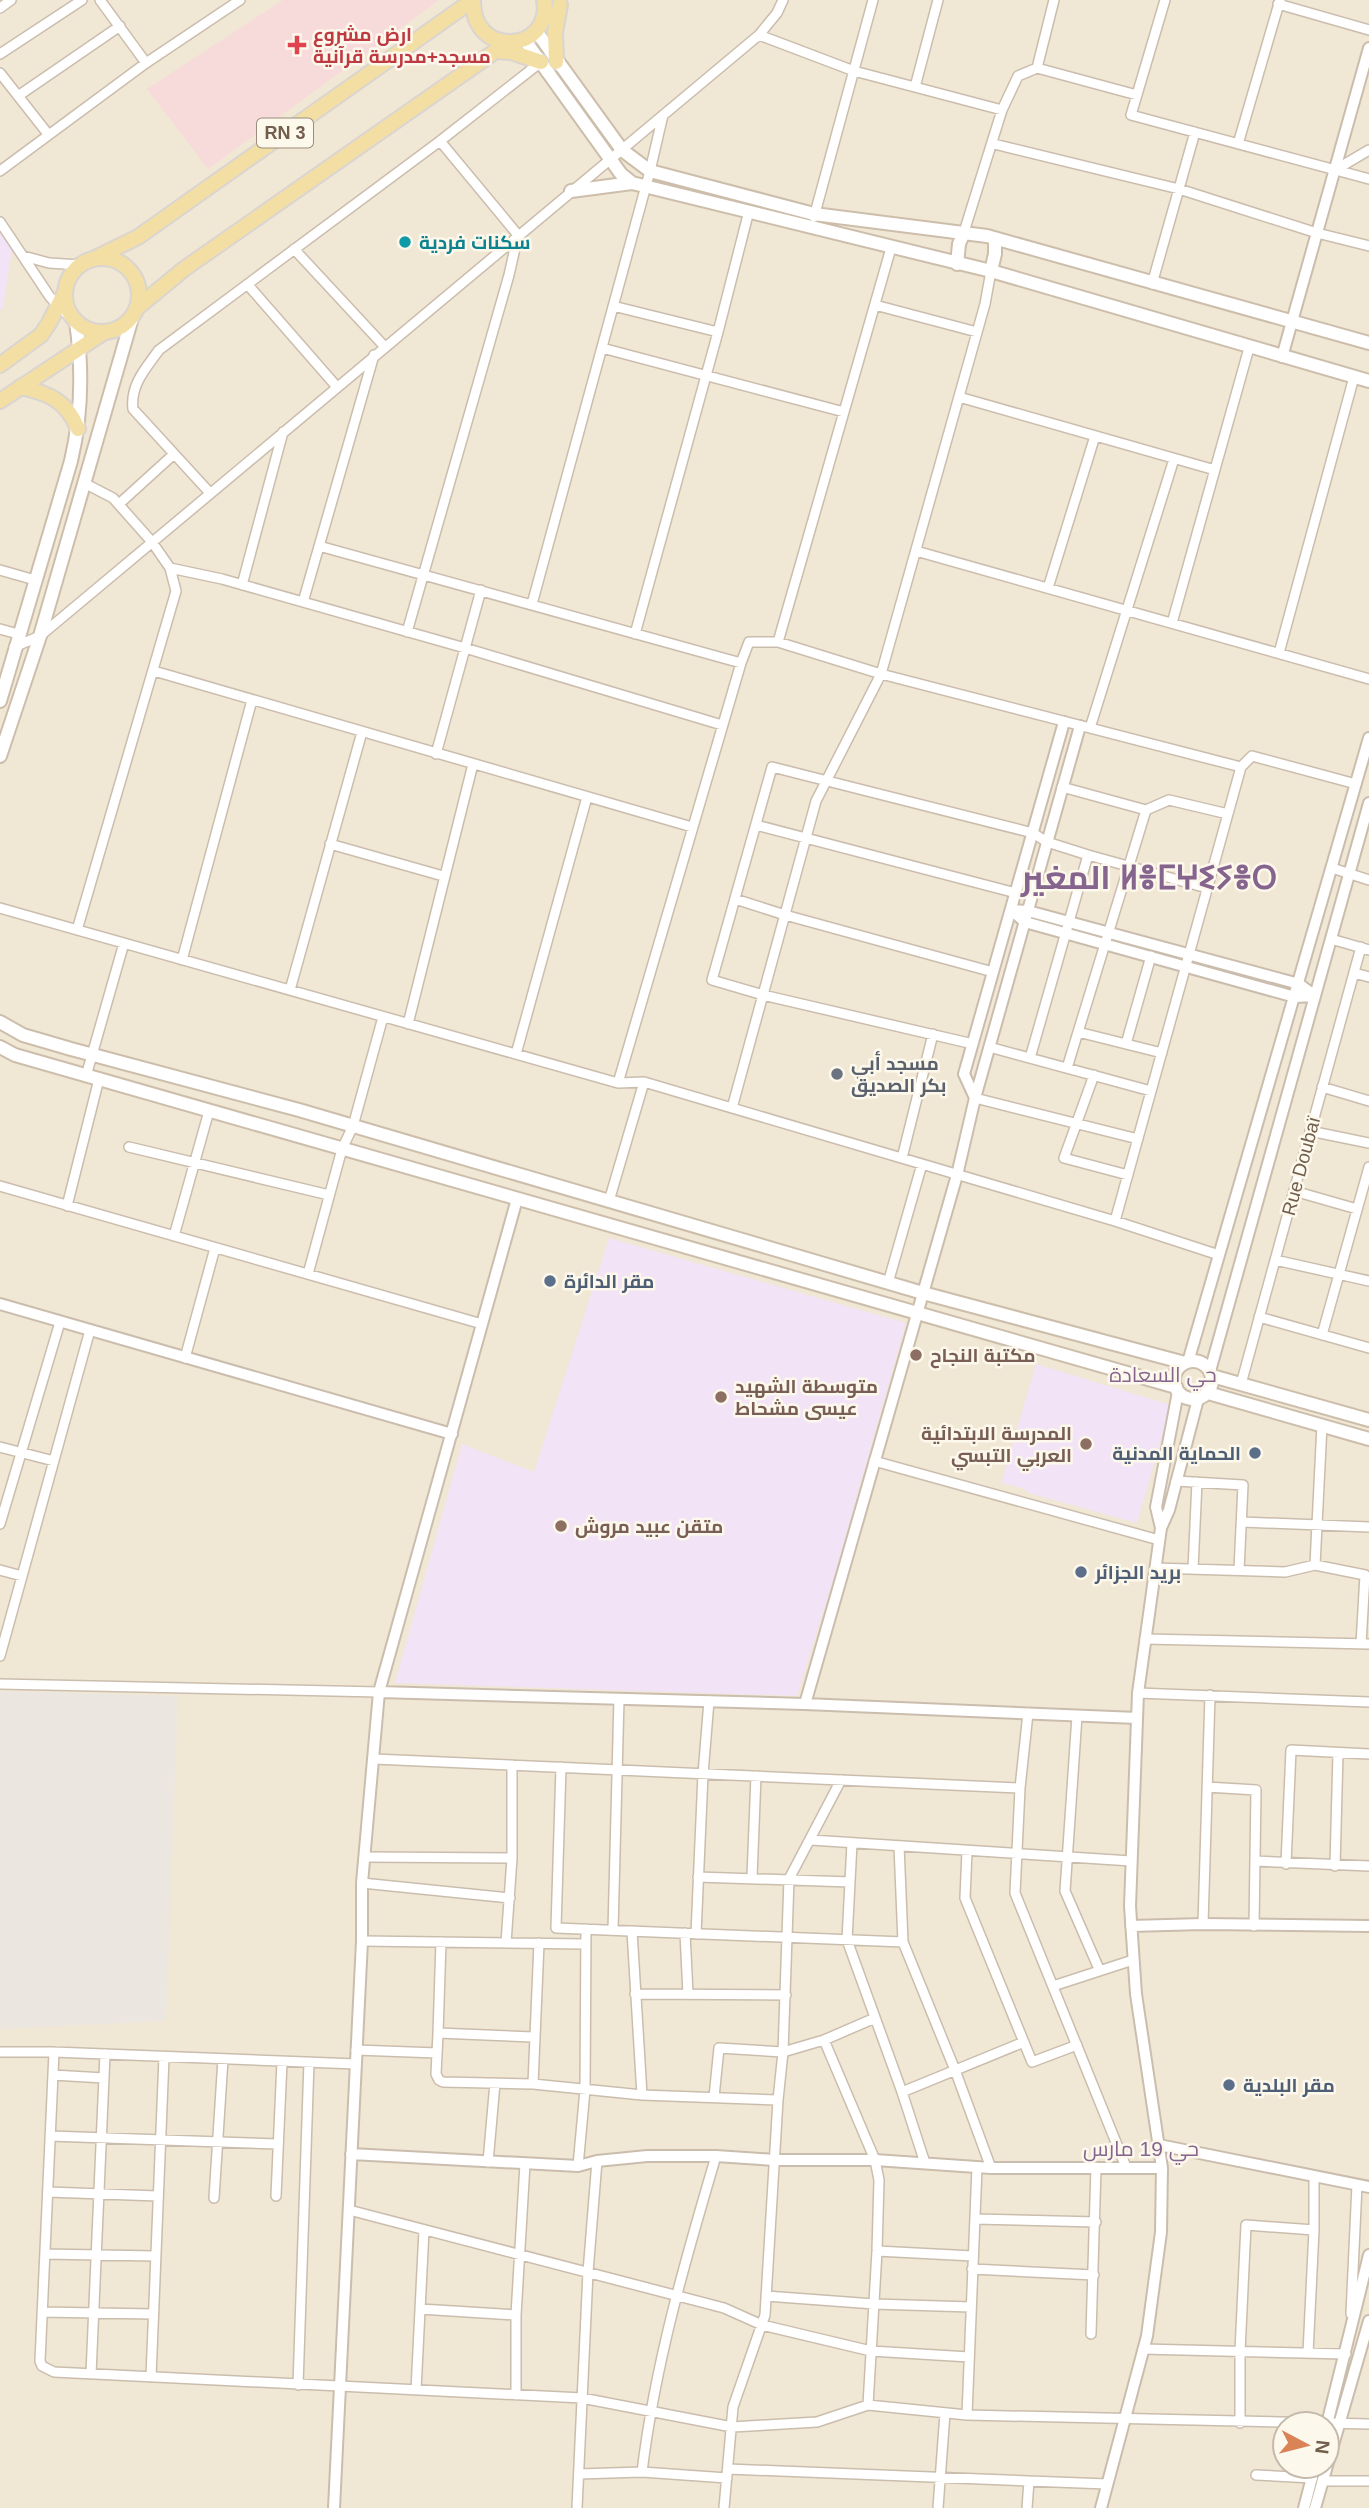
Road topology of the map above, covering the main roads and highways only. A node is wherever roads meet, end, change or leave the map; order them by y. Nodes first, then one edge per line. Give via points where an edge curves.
1 (473, 0) edge
2 (544, 0) edge
3 (564, 2) edge
4 (544, 16) junction
5 (530, 35) junction
6 (501, 47) junction
7 (549, 62) junction
8 (616, 154) junction
9 (632, 183) junction
10 (571, 191) road end
11 (813, 220) junction
12 (964, 232) junction
13 (995, 239) junction
14 (86, 262) junction
15 (957, 264) junction
16 (991, 271) junction
17 (61, 301) junction
18 (135, 312) junction
19 (74, 321) junction
20 (103, 333) junction
21 (1369, 343) edge
22 (79, 349) junction
23 (0, 365) edge
24 (1369, 381) edge
25 (20, 387) junction
26 (0, 401) edge
27 (78, 429) junction
28 (1, 698) edge
29 (0, 757) edge
30 (0, 1023) edge
31 (1, 1050) edge
32 (1187, 1362) junction
33 (1211, 1373) junction
34 (1177, 1389) junction
35 (1203, 1396) junction
36 (1369, 1420) edge
37 (1369, 1439) edge

1 - 6 main road via 477,24
1 - 14 main road, RN 3 via 149,230
2 - 4 main road
3 - 4 main road
3 - 7 main road
4 - 5 main road
5 - 6 main road
5 - 7 main road
6 - 7 main road
6 - 18 main road, RN 3 via 184,268
7 - 8 main road
8 - 9 main road via 624,178
8 - 11 main road via 650,171
9 - 10 main road
9 - 11 main road via 749,211
11 - 12 main road
11 - 15 main road via 891,248
12 - 13 main road
12 - 15 main road
13 - 16 main road
13 - 21 main road
14 - 17 main road via 72,273
14 - 18 main road via 104,258 125,266 138,285
15 - 16 main road
16 - 24 main road
17 - 19 main road
17 - 23 main road via 41,335
18 - 20 main road via 124,326
18 - 29 main road
19 - 20 main road
19 - 22 main road
20 - 22 main road
22 - 25 main road
22 - 27 main road
25 - 26 main road
25 - 27 main road via 55,397
27 - 28 main road
30 - 32 main road via 23,1035 91,1055 353,1126 923,1293
31 - 34 main road
32 - 33 main road via 1203,1364
32 - 34 main road via 1175,1376
33 - 35 main road via 1212,1382
33 - 36 main road
34 - 35 main road via 1187,1398
35 - 37 main road

